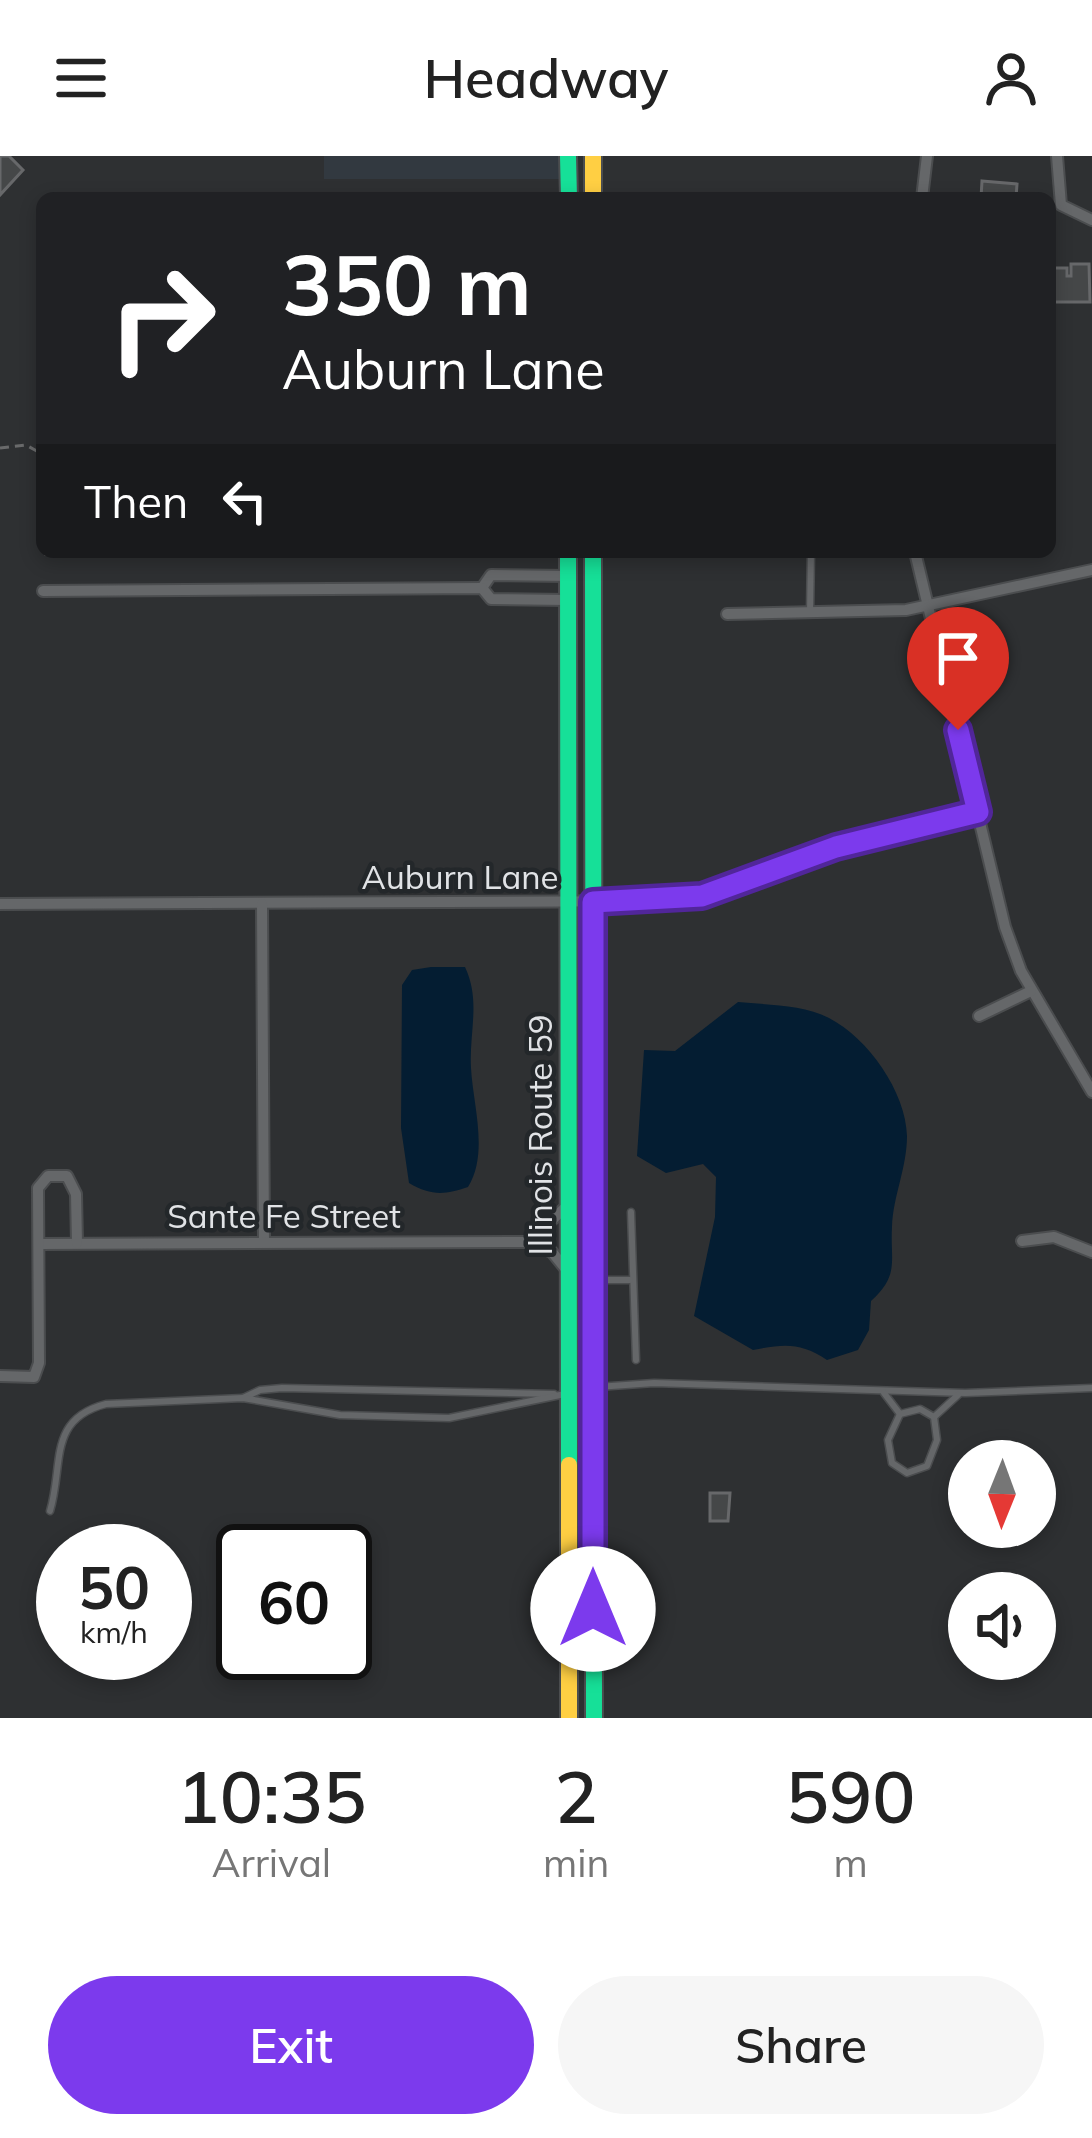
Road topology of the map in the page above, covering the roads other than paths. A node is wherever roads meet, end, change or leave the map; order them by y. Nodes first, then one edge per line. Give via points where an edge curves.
1 (568, 156) edge
2 (593, 156) edge
3 (927, 156) edge
4 (1057, 156) edge
5 (568, 192) edge
6 (593, 192) edge
7 (923, 192) edge
8 (1092, 220) edge
9 (568, 558) edge
10 (593, 558) edge
11 (811, 558) edge
12 (916, 558) edge
13 (1092, 570) edge
14 (568, 575) junction
15 (482, 588) junction
16 (43, 591) dead end
17 (568, 600) junction
18 (928, 605) junction
19 (810, 612) junction
20 (728, 614) dead end
21 (978, 812) junction
22 (593, 902) junction
23 (568, 903) junction
24 (0, 904) edge
25 (262, 904) junction
26 (1031, 991) junction
27 (979, 1016) dead end
28 (1091, 1089) edge
29 (568, 1203) junction
30 (631, 1212) dead end
31 (1022, 1241) dead end
32 (264, 1242) junction
33 (528, 1242) junction
34 (77, 1243) junction
35 (39, 1244) junction
36 (1092, 1252) edge
37 (569, 1273) junction
38 (593, 1280) junction
39 (630, 1280) junction
40 (635, 1360) dead end
41 (0, 1376) edge
42 (594, 1387) junction
43 (1092, 1388) edge
44 (883, 1391) junction
45 (960, 1393) junction
46 (561, 1394) junction
47 (243, 1398) junction
48 (900, 1414) junction
49 (934, 1417) junction
50 (50, 1511) dead end
51 (569, 1718) edge
52 (594, 1718) edge

1 - 5 main road
2 - 6 main road
3 - 7 street
4 - 8 street via 1061,205
9 - 14 main road, Illinois Route 59
10 - 22 main road, Illinois Route 59
11 - 19 lane
12 - 18 street
13 - 18 street
14 - 15 street via 491,575
14 - 17 main road, Illinois Route 59
15 - 16 street
15 - 17 street via 491,599
17 - 23 main road, Illinois Route 59
18 - 19 street
18 - 21 street
19 - 20 street
21 - 22 street, Auburn Lane via 816,853 702,896
21 - 26 street
22 - 23 street, Auburn Lane
22 - 38 main road, Illinois Route 59
23 - 25 street, Auburn Lane
23 - 29 main road, Illinois Route 59
24 - 25 street, Auburn Lane
25 - 32 street
26 - 27 street
26 - 28 street
29 - 33 street
29 - 37 main road, Illinois Route 59
30 - 39 lane
31 - 36 street via 1054,1237
32 - 33 street, Sante Fe Street
32 - 34 street, Sante Fe Street
33 - 37 street via 552,1252
34 - 35 street, Sante Fe Street
34 - 35 street via 76,1194 67,1176 48,1176 38,1188
35 - 41 street via 39,1363 34,1377
37 - 46 main road, Illinois Route 59
38 - 39 lane
38 - 42 main road, Illinois Route 59
39 - 40 lane
42 - 44 lane
42 - 52 main road, Illinois Route 59
43 - 45 lane
44 - 45 lane
44 - 48 lane
45 - 49 lane
46 - 47 lane via 282,1388
46 - 47 lane via 469,1417 409,1418
46 - 51 main road, Illinois Route 59
47 - 50 lane via 88,1409 65,1430
48 - 49 lane via 920,1408
48 - 49 lane via 888,1453 908,1474 934,1453

